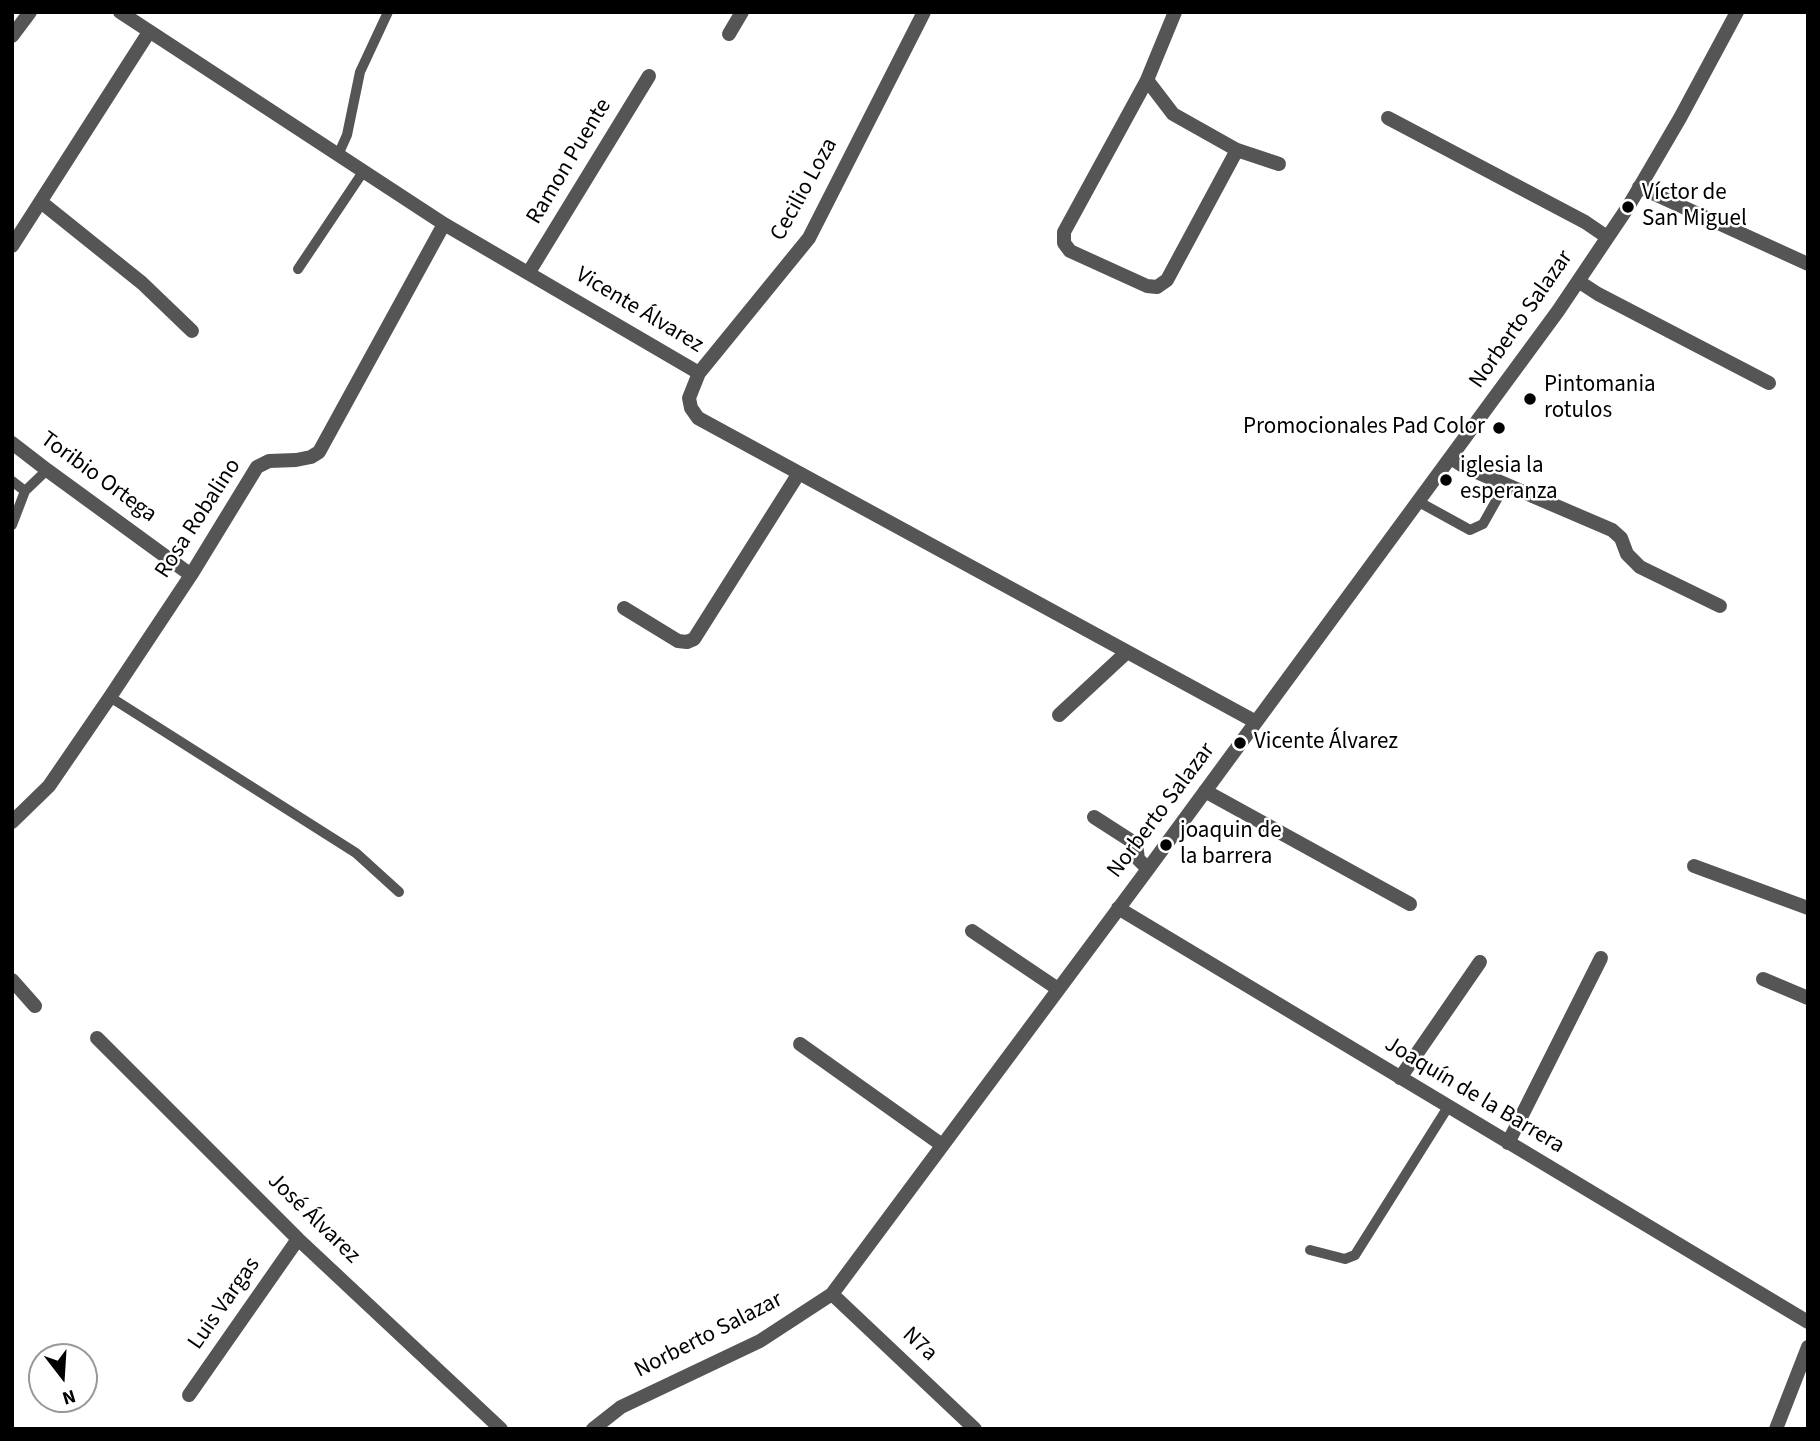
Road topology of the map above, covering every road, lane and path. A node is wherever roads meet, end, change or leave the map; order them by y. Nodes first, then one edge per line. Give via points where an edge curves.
1 (30, 12) edge
2 (120, 12) edge
3 (388, 12) edge
4 (742, 12) edge
5 (923, 12) edge
6 (1175, 12) edge
7 (1737, 12) edge
8 (149, 32) junction
9 (729, 34) dead end
10 (12, 36) edge
11 (649, 76) dead end
12 (1147, 80) junction
13 (1388, 118) dead end
14 (1237, 150) junction
15 (338, 155) junction
16 (1279, 164) dead end
17 (363, 172) junction
18 (1639, 187) junction
19 (41, 202) junction
20 (443, 224) junction
21 (1607, 237) junction
22 (12, 246) edge
23 (1808, 264) edge
24 (298, 269) dead end
25 (530, 272) junction
26 (1578, 281) junction
27 (192, 331) dead end
28 (699, 373) junction
29 (1769, 383) dead end
30 (12, 443) edge
31 (1451, 458) junction
32 (47, 470) junction
33 (799, 473) junction
34 (12, 481) edge
35 (1505, 485) junction
36 (25, 491) junction
37 (1419, 502) junction
38 (12, 525) edge
39 (191, 575) junction
40 (1720, 606) dead end
41 (624, 608) dead end
42 (1128, 652) junction
43 (110, 697) junction
44 (1059, 716) dead end
45 (1256, 722) junction
46 (1205, 791) junction
47 (1094, 817) dead end
48 (12, 822) edge
49 (1694, 866) dead end
50 (1148, 869) junction
51 (399, 892) dead end
52 (1410, 904) dead end
53 (1118, 908) junction
54 (1808, 908) edge
55 (972, 931) dead end
56 (1601, 958) dead end
57 (1480, 961) dead end
58 (1763, 979) dead end
59 (12, 980) edge
60 (1058, 989) junction
61 (1808, 998) edge
62 (35, 1006) dead end
63 (97, 1038) dead end
64 (800, 1044) dead end
65 (1400, 1078) junction
66 (1448, 1107) junction
67 (1508, 1143) junction
68 (942, 1145) junction
69 (298, 1239) junction
70 (1310, 1250) dead end
71 (832, 1294) junction
72 (1808, 1322) edge
73 (1808, 1347) edge
74 (189, 1395) dead end
75 (501, 1429) edge
76 (593, 1429) edge
77 (975, 1429) edge
78 (1776, 1429) edge

1 - 10 street
2 - 8 street, Vicente Álvarez
3 - 15 lane via 360,72 347,135
4 - 9 street
5 - 28 street, Cecilio Loza via 809,238
6 - 12 street
7 - 18 street, Norberto Salazar
8 - 15 street, Vicente Álvarez
8 - 19 street
11 - 25 street, Ramon Puente
12 - 14 street via 1173,114
12 - 14 street via 1064,232 1070,251 1157,287 1167,280
13 - 21 street
14 - 16 street
15 - 17 street, Vicente Álvarez
17 - 20 street, Vicente Álvarez
17 - 24 lane
18 - 21 street, Norberto Salazar
18 - 23 street
19 - 22 street
19 - 27 street via 142,283
20 - 25 street, Vicente Álvarez
20 - 39 street, Rosa Robalino via 319,452 257,467
21 - 26 street, Norberto Salazar
25 - 28 street, Vicente Álvarez
26 - 29 street
26 - 31 street, Norberto Salazar
28 - 33 street, Vicente Álvarez via 689,398 698,418
30 - 32 street, Toribio Ortega
31 - 35 street
31 - 37 street, Norberto Salazar
32 - 36 lane
32 - 39 street, Toribio Ortega
33 - 41 street via 694,639 678,641
33 - 42 street, Vicente Álvarez
34 - 36 lane
35 - 37 lane via 1483,524 1470,530
35 - 40 street via 1612,530 1640,567
36 - 38 lane
37 - 45 street, Norberto Salazar
39 - 43 street, Rosa Robalino
42 - 44 street
42 - 45 street, Vicente Álvarez
43 - 48 street, Rosa Robalino via 49,786
43 - 51 lane via 356,853
45 - 46 street, Norberto Salazar
46 - 50 street, Norberto Salazar
46 - 52 street
47 - 50 street via 1136,844 1138,859
49 - 54 street
50 - 53 street, Norberto Salazar
53 - 60 street, Norberto Salazar
53 - 65 street, Joaquín de la Barrera
55 - 60 street
56 - 67 street
57 - 65 street
58 - 61 street
59 - 62 street
60 - 68 street, Norberto Salazar
63 - 69 street, José Álvarez
64 - 68 street
65 - 66 street, Joaquín de la Barrera
66 - 67 street, Joaquín de la Barrera
66 - 70 lane via 1355,1255 1345,1259
67 - 72 street, Joaquín de la Barrera
68 - 71 street, Norberto Salazar
69 - 74 street, Luis Vargas
69 - 75 street, José Álvarez
71 - 76 street, Norberto Salazar via 760,1341 621,1407
71 - 77 street, N7a
73 - 78 street

